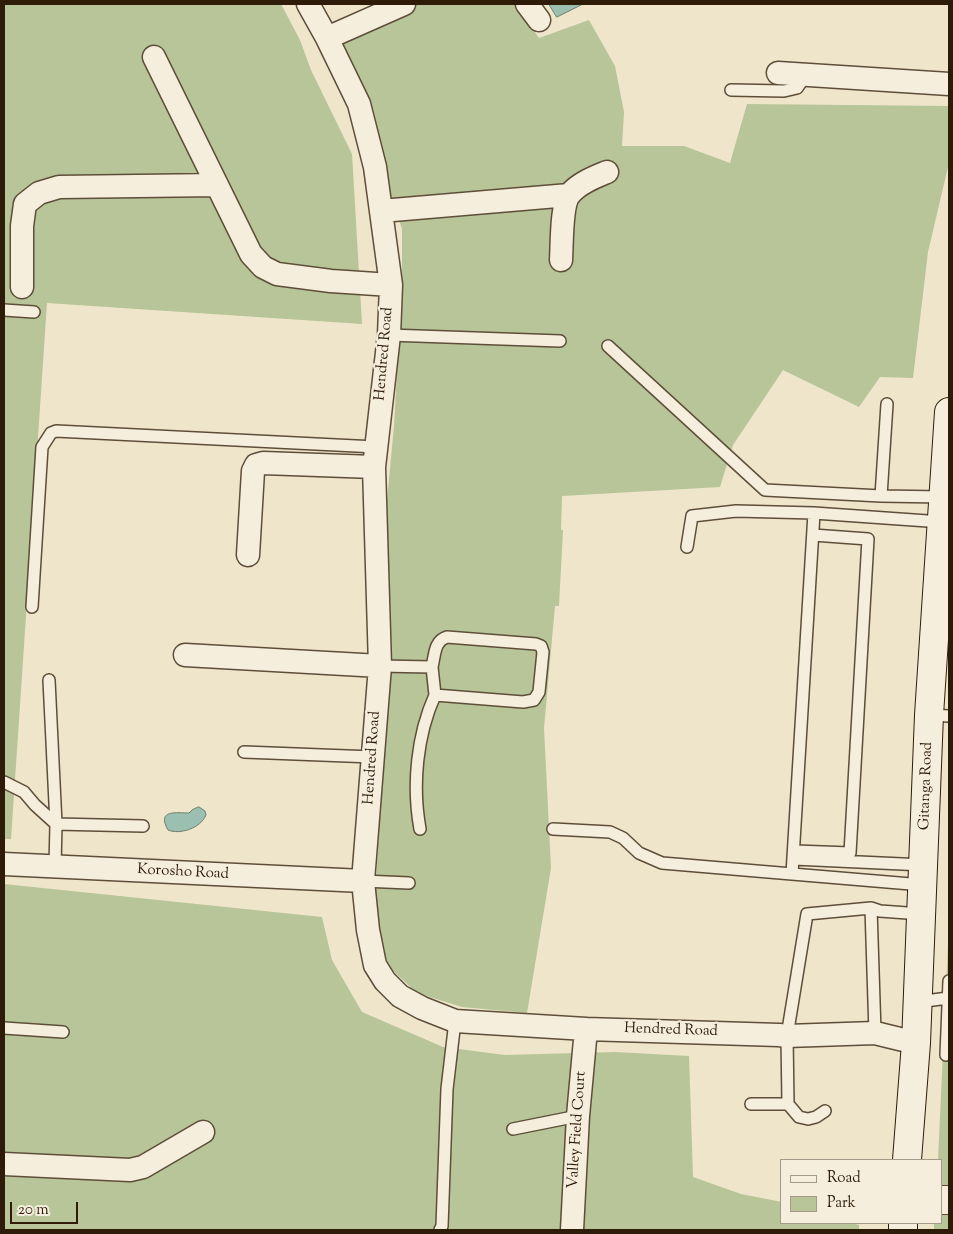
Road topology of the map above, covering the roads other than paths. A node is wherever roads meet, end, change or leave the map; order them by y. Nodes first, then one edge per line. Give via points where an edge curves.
1 (308, 4) edge
2 (404, 4) edge
3 (327, 38) junction
4 (154, 57) dead end
5 (778, 73) dead end
6 (806, 74) junction
7 (949, 84) edge
8 (731, 90) dead end
9 (607, 172) dead end
10 (217, 185) junction
11 (569, 195) junction
12 (381, 211) junction
13 (561, 260) dead end
14 (391, 285) junction
15 (22, 287) dead end
16 (4, 310) edge
17 (34, 312) dead end
18 (389, 335) junction
19 (560, 341) dead end
20 (608, 346) dead end
21 (887, 404) dead end
22 (949, 412) edge
23 (948, 444) edge
24 (375, 457) junction
25 (881, 496) junction
26 (942, 509) junction
27 (814, 513) junction
28 (870, 517) junction
29 (813, 535) junction
30 (868, 539) junction
31 (687, 547) dead end
32 (248, 555) dead end
33 (32, 607) dead end
34 (185, 655) dead end
35 (380, 666) junction
36 (432, 667) junction
37 (49, 680) dead end
38 (435, 694) junction
39 (939, 716) edge
40 (244, 752) dead end
41 (373, 757) junction
42 (4, 782) edge
43 (56, 824) junction
44 (144, 826) dead end
45 (553, 828) dead end
46 (420, 829) dead end
47 (794, 855) junction
48 (850, 858) junction
49 (4, 864) edge
50 (55, 866) junction
51 (792, 874) junction
52 (924, 875) junction
53 (849, 878) junction
54 (363, 882) junction
55 (409, 883) dead end
56 (871, 908) junction
57 (922, 914) junction
58 (949, 981) edge
59 (948, 998) junction
60 (918, 1002) junction
61 (455, 1021) junction
62 (4, 1028) edge
63 (586, 1029) junction
64 (63, 1032) dead end
65 (875, 1033) junction
66 (787, 1036) junction
67 (916, 1043) junction
68 (946, 1055) dead end
69 (751, 1104) dead end
70 (788, 1104) junction
71 (825, 1111) dead end
72 (578, 1116) junction
73 (512, 1129) dead end
74 (203, 1132) dead end
75 (907, 1159) edge
76 (4, 1164) edge
77 (440, 1230) edge
78 (572, 1230) edge

1 - 3 street, Hendred Road
2 - 3 street
3 - 12 street, Hendred Road via 359,104 375,166
4 - 10 street
5 - 6 street
6 - 7 street
6 - 8 lane via 797,88 784,91
9 - 11 street
10 - 14 street via 251,254 263,267 278,274
10 - 15 street via 59,188 39,193 25,204
11 - 12 street
11 - 13 street via 564,212
12 - 14 street, Hendred Road
14 - 18 street, Hendred Road
16 - 17 lane
18 - 19 lane
18 - 24 street, Hendred Road
20 - 25 lane via 765,490
21 - 25 lane
22 - 23 main road, Gitanga Road
23 - 26 main road, Gitanga Road
24 - 32 street via 256,465
24 - 33 lane via 52,432 42,447
24 - 35 street, Hendred Road
25 - 26 lane
26 - 28 lane
26 - 39 main road, Gitanga Road
27 - 28 lane
27 - 29 lane
27 - 31 lane via 736,511 692,516
28 - 30 lane
29 - 30 lane
29 - 47 lane
30 - 48 lane
34 - 35 street
35 - 36 lane
35 - 41 street, Hendred Road
36 - 38 lane
36 - 38 lane via 436,645 447,637 536,644 543,652 539,692 534,700 523,702
37 - 43 lane
38 - 46 lane via 422,730 416,793
39 - 52 main road, Gitanga Road
40 - 41 lane
41 - 54 street, Hendred Road
42 - 43 lane via 24,792
43 - 44 lane
43 - 50 lane
45 - 51 lane via 610,832 624,838 639,853 662,863
47 - 48 lane
47 - 51 lane
48 - 52 lane
48 - 53 lane
49 - 50 street, Korosho Road
50 - 54 street, Korosho Road
51 - 53 lane
52 - 53 lane
52 - 57 main road, Gitanga Road
54 - 55 lane
54 - 61 street, Hendred Road via 375,965 385,981 400,996
56 - 57 lane
56 - 65 lane
56 - 66 lane via 807,914
57 - 60 main road, Gitanga Road
58 - 59 lane
59 - 60 lane
59 - 68 lane
60 - 67 main road, Gitanga Road
61 - 63 street, Hendred Road
61 - 77 lane via 446,1089
62 - 64 lane
63 - 66 street, Hendred Road
63 - 72 street, Valley Field Court
65 - 66 street, Hendred Road
65 - 67 street, Hendred Road
66 - 70 lane
67 - 75 main road, Gitanga Road
69 - 70 lane
70 - 71 lane via 799,1117 808,1119
72 - 73 lane
72 - 78 street, Valley Field Court
74 - 76 street via 143,1167 130,1170

